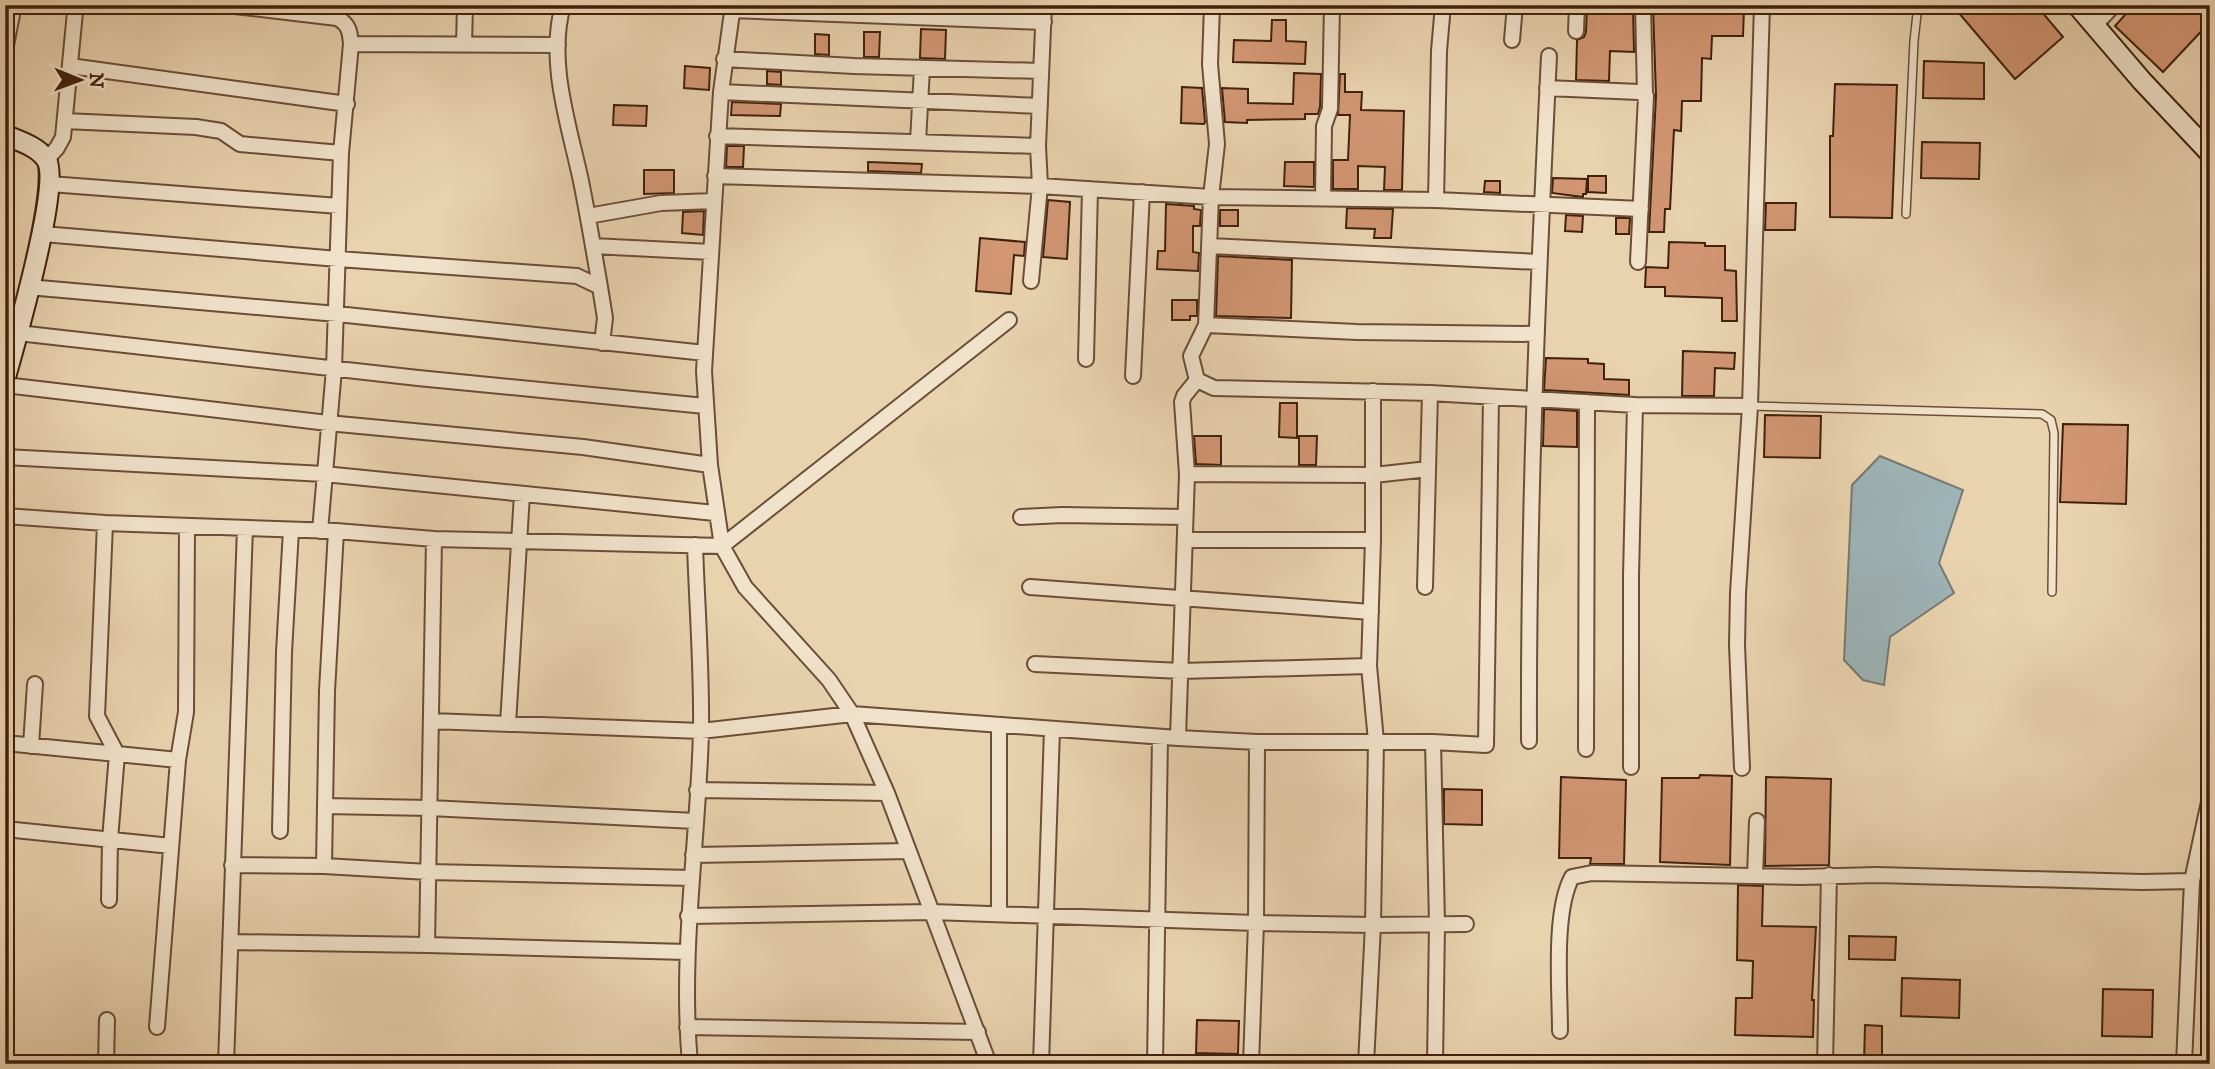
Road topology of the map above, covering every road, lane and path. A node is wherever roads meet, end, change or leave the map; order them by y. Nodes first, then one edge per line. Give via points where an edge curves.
1 (14, 5) edge
2 (78, 5) edge
3 (465, 5) edge
4 (563, 5) edge
5 (1044, 5) edge
6 (1212, 5) edge
7 (1332, 5) edge
8 (1443, 5) edge
9 (1515, 5) edge
10 (1577, 5) edge
11 (1643, 5) edge
12 (1762, 5) edge
13 (1918, 5) edge
14 (2077, 5) edge
15 (2114, 5) edge
16 (232, 6) edge
17 (733, 7) edge
18 (944, 12) edge
19 (1044, 22) junction
20 (2094, 26) junction
21 (1576, 31) dead end
22 (1512, 40) dead end
23 (351, 44) junction
24 (464, 45) junction
25 (558, 45) junction
26 (5, 50) edge
27 (1549, 56) dead end
28 (724, 60) junction
29 (70, 66) junction
30 (922, 68) junction
31 (1041, 71) junction
32 (1547, 88) junction
33 (721, 92) junction
34 (1645, 94) junction
35 (920, 101) junction
36 (347, 104) junction
37 (1040, 106) junction
38 (65, 121) junction
39 (5, 135) edge
40 (718, 136) junction
41 (918, 142) junction
42 (1038, 146) junction
43 (341, 153) junction
44 (2210, 153) edge
45 (47, 159) junction
46 (715, 176) junction
47 (51, 184) junction
48 (1040, 186) junction
49 (1090, 189) junction
50 (1142, 192) junction
51 (1211, 197) junction
52 (1323, 197) junction
53 (1436, 200) junction
54 (714, 201) junction
55 (1541, 204) junction
56 (339, 206) junction
57 (1641, 209) junction
58 (1906, 214) dead end
59 (588, 216) junction
60 (43, 234) junction
61 (593, 246) junction
62 (1210, 246) junction
63 (711, 252) junction
64 (338, 259) junction
65 (1539, 262) junction
66 (1638, 262) dead end
67 (1031, 281) dead end
68 (28, 287) junction
69 (600, 287) junction
70 (337, 314) junction
71 (1009, 320) dead end
72 (1206, 325) junction
73 (18, 333) junction
74 (1537, 334) junction
75 (602, 343) junction
76 (705, 353) junction
77 (1086, 359) dead end
78 (334, 369) junction
79 (1133, 376) dead end
80 (5, 379) edge
81 (1197, 380) junction
82 (5, 385) edge
83 (1373, 391) junction
84 (1430, 393) junction
85 (1491, 397) junction
86 (1536, 400) junction
87 (1587, 402) junction
88 (1635, 405) junction
89 (705, 406) junction
90 (1750, 406) junction
91 (328, 423) junction
92 (5, 457) edge
93 (710, 465) junction
94 (1428, 469) junction
95 (324, 474) junction
96 (1187, 474) junction
97 (1374, 475) junction
98 (522, 494) junction
99 (715, 513) junction
100 (5, 516) edge
101 (1021, 517) dead end
102 (1185, 517) junction
103 (104, 523) junction
104 (187, 526) junction
105 (245, 528) junction
106 (291, 530) junction
107 (320, 531) junction
108 (336, 531) junction
109 (434, 538) junction
110 (1185, 540) junction
111 (1373, 540) junction
112 (518, 541) junction
113 (695, 545) junction
114 (722, 546) junction
115 (1030, 587) dead end
116 (1425, 587) dead end
117 (2052, 592) dead end
118 (1183, 599) junction
119 (1371, 612) junction
120 (1035, 664) dead end
121 (1369, 666) junction
122 (1181, 671) junction
123 (35, 684) dead end
124 (852, 714) junction
125 (432, 721) junction
126 (508, 724) junction
127 (999, 725) junction
128 (1052, 729) junction
129 (701, 731) junction
130 (1160, 737) junction
131 (1178, 738) junction
132 (1376, 741) junction
133 (1529, 741) dead end
134 (1256, 742) junction
135 (1433, 742) junction
136 (5, 743) edge
137 (31, 746) junction
138 (1586, 749) dead end
139 (117, 754) junction
140 (178, 760) junction
141 (1631, 767) dead end
142 (1742, 768) dead end
143 (697, 790) junction
144 (887, 793) junction
145 (2210, 797) edge
146 (325, 806) junction
147 (430, 807) junction
148 (695, 821) junction
149 (1757, 821) dead end
150 (5, 829) edge
151 (280, 831) dead end
152 (110, 840) junction
153 (171, 846) junction
154 (908, 851) junction
155 (693, 855) junction
156 (232, 865) junction
157 (324, 866) junction
158 (428, 872) junction
159 (1829, 875) junction
160 (1755, 876) junction
161 (692, 878) junction
162 (2192, 881) junction
163 (108, 900) dead end
164 (932, 912) junction
165 (999, 913) junction
166 (688, 916) junction
167 (1045, 916) junction
168 (1156, 920) junction
169 (1256, 923) junction
170 (1437, 924) junction
171 (1466, 924) dead end
172 (1373, 925) junction
173 (230, 942) junction
174 (427, 944) junction
175 (687, 953) junction
176 (107, 1020) dead end
177 (157, 1027) dead end
178 (687, 1027) junction
179 (1560, 1031) dead end
180 (978, 1032) junction
181 (106, 1064) edge
182 (226, 1064) edge
183 (690, 1064) edge
184 (989, 1064) edge
185 (1041, 1064) edge
186 (1155, 1064) edge
187 (1251, 1064) edge
188 (1366, 1064) edge
189 (1435, 1064) edge
190 (1825, 1064) edge
191 (2184, 1064) edge

1 - 26 street
2 - 29 street
3 - 24 street
4 - 25 street
5 - 19 street
6 - 51 street via 1210,64 1217,144
7 - 52 street
8 - 53 street
9 - 22 street
10 - 21 street
11 - 34 street
12 - 90 street
13 - 58 lane
14 - 20 street
15 - 20 street
16 - 23 street via 337,18 348,25
17 - 18 street
17 - 28 street
18 - 19 street
19 - 31 street
20 - 44 street
23 - 24 street
23 - 36 street
24 - 25 street
25 - 59 street via 560,80
27 - 32 street
28 - 30 street
28 - 33 street
29 - 36 street
29 - 38 street
30 - 31 street
30 - 35 street
31 - 37 street
32 - 34 street
32 - 55 street
33 - 35 street
33 - 40 street
34 - 57 street
35 - 37 street
35 - 41 street
36 - 43 street
37 - 42 street
38 - 43 street via 196,127 221,131 240,144
38 - 45 street via 63,137
39 - 45 street
40 - 41 street
40 - 46 street
41 - 42 street
42 - 48 street
43 - 56 street
45 - 47 street
46 - 48 street
46 - 54 street
47 - 56 street
47 - 60 street
48 - 49 street
48 - 67 street
49 - 50 street
49 - 77 street
50 - 51 street
50 - 79 street
51 - 52 street
51 - 62 street
52 - 53 street
53 - 55 street
54 - 59 street via 661,203
54 - 63 street
55 - 57 street
55 - 65 street
56 - 64 street
57 - 66 street
59 - 61 street
60 - 64 street
60 - 68 street
61 - 63 street
61 - 69 street
62 - 65 street
62 - 72 street
63 - 76 street
64 - 69 street via 577,276
64 - 70 street
65 - 74 street
68 - 70 street
68 - 73 street
69 - 75 street via 605,318
70 - 75 street
70 - 78 street
71 - 114 street
72 - 74 street
72 - 81 street via 1191,356
73 - 78 street
73 - 80 street
74 - 86 street
75 - 76 street
76 - 89 street
78 - 89 street
78 - 91 street
81 - 83 street via 1214,388
81 - 96 street via 1182,402
82 - 91 street
83 - 84 street
83 - 97 street
84 - 85 street
84 - 94 street
85 - 86 street
85 - 135 street via 1486,745
86 - 87 street
86 - 133 street
87 - 88 street
87 - 138 street
88 - 90 street
88 - 141 street
89 - 93 street
90 - 117 lane via 2042,415 2051,420
90 - 142 street via 1738,593
91 - 93 street via 583,447
91 - 95 street
92 - 95 street
93 - 99 street
94 - 97 street
94 - 116 street
95 - 98 street
95 - 107 street
96 - 97 street
96 - 102 street
97 - 111 street
98 - 99 street
98 - 112 street
99 - 114 street
100 - 103 street
101 - 102 street
102 - 110 street
103 - 104 street
103 - 139 street via 97,716
104 - 105 street
104 - 140 street via 186,712
105 - 106 street
105 - 156 street
106 - 107 street
106 - 151 street
107 - 108 street
108 - 109 street
108 - 146 street
109 - 112 street
109 - 125 street
110 - 111 street
110 - 118 street
111 - 119 street
112 - 113 street
112 - 126 street
113 - 114 street
113 - 129 street
114 - 124 street via 746,587 829,680
115 - 118 street
118 - 119 street
118 - 122 street
119 - 121 street
120 - 122 street
121 - 122 street
121 - 132 street
122 - 131 street
123 - 137 street
124 - 127 street
124 - 129 street
124 - 144 street
125 - 126 street
125 - 147 street
126 - 129 street
127 - 128 street
127 - 165 street
128 - 130 street
128 - 167 street
129 - 143 street
130 - 131 street
130 - 168 street
131 - 134 street
132 - 134 street
132 - 135 street
132 - 172 street
134 - 169 street
135 - 170 street
136 - 137 street
137 - 139 street
139 - 140 street
139 - 152 street
140 - 153 street
143 - 144 street
143 - 148 street
144 - 154 street
145 - 162 street
146 - 147 street
146 - 157 street
147 - 148 street
147 - 158 street
148 - 155 street
149 - 160 street
150 - 152 street
152 - 153 street
152 - 163 street
153 - 177 street
154 - 155 street
154 - 164 street
155 - 161 street
156 - 157 street
156 - 173 street
157 - 158 street
158 - 161 street
158 - 174 street
159 - 160 street
159 - 162 street
159 - 190 street
160 - 179 street via 1592,873 1572,877 1561,924
161 - 166 street
162 - 191 street
164 - 165 street
164 - 166 street
164 - 180 street
165 - 167 street
166 - 175 street
167 - 168 street
167 - 185 street
168 - 169 street
168 - 186 street
169 - 172 street
169 - 187 street
170 - 171 street
170 - 172 street
170 - 189 street
172 - 188 street
173 - 174 street
173 - 182 street
174 - 175 street
175 - 178 street
176 - 181 street
178 - 180 street
178 - 183 street
180 - 184 street

